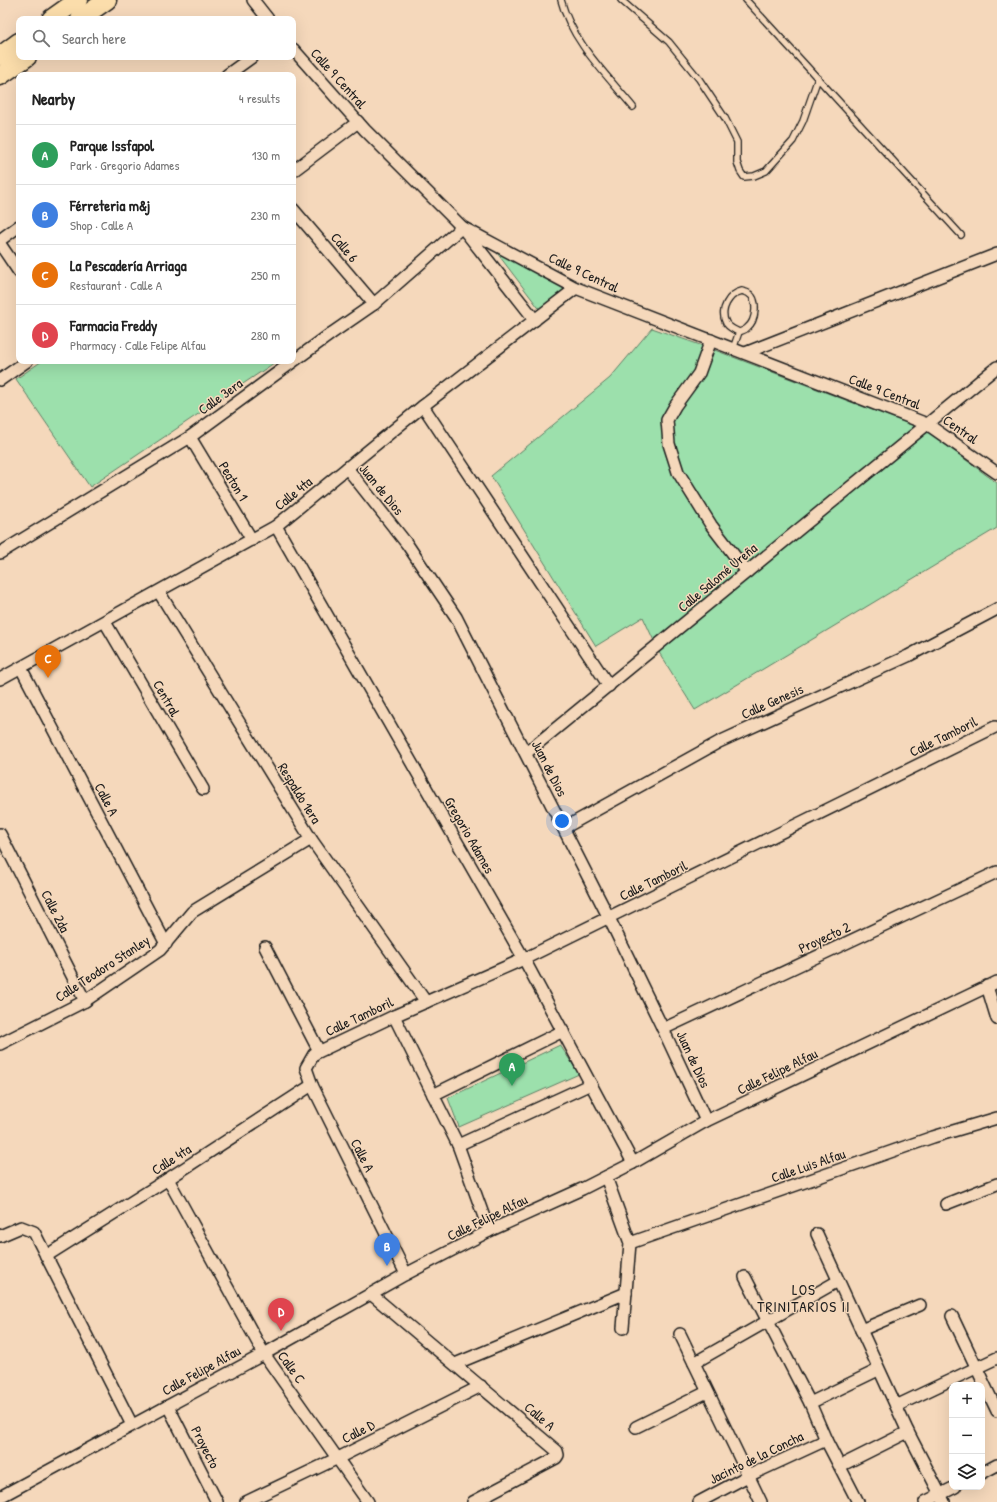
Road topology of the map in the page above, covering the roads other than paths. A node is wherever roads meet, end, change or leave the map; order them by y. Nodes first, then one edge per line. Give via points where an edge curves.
1 (78, 0) edge
2 (107, 0) edge
3 (253, 0) edge
4 (561, 0) edge
5 (621, 0) edge
6 (746, 0) edge
7 (55, 16) edge
8 (84, 16) edge
9 (266, 16) edge
10 (16, 44) edge
11 (296, 52) edge
12 (0, 56) edge
13 (23, 60) edge
14 (248, 60) edge
15 (231, 72) edge
16 (0, 76) edge
17 (818, 78) junction
18 (633, 107) dead end
19 (358, 122) junction
20 (296, 169) edge
21 (296, 213) edge
22 (462, 227) junction
23 (16, 228) edge
24 (961, 234) dead end
25 (0, 240) edge
26 (0, 244) edge
27 (997, 254) edge
28 (16, 268) edge
29 (576, 288) junction
30 (374, 304) junction
31 (535, 320) junction
32 (739, 332) junction
33 (711, 340) junction
34 (733, 349) junction
35 (746, 353) junction
36 (296, 360) edge
37 (23, 364) edge
38 (290, 364) edge
39 (997, 367) edge
40 (0, 380) edge
41 (423, 406) junction
42 (928, 424) junction
43 (190, 437) junction
44 (347, 468) junction
45 (997, 472) edge
46 (276, 526) junction
47 (252, 540) junction
48 (0, 553) edge
49 (747, 572) junction
50 (159, 592) junction
51 (997, 609) edge
52 (105, 622) junction
53 (21, 668) junction
54 (0, 679) edge
55 (610, 686) junction
56 (995, 727) dead end
57 (526, 753) junction
58 (203, 789) dead end
59 (564, 828) junction
60 (0, 834) edge
61 (311, 839) junction
62 (997, 872) edge
63 (609, 918) junction
64 (166, 944) junction
65 (265, 947) dead end
66 (524, 959) junction
67 (992, 984) edge
68 (85, 1001) junction
69 (426, 1002) junction
70 (394, 1016) junction
71 (997, 1019) edge
72 (663, 1029) junction
73 (563, 1031) junction
74 (0, 1044) edge
75 (319, 1051) junction
76 (591, 1084) junction
77 (312, 1085) junction
78 (433, 1095) junction
79 (997, 1118) edge
80 (706, 1121) junction
81 (458, 1145) junction
82 (633, 1163) junction
83 (606, 1177) junction
84 (168, 1179) junction
85 (997, 1184) edge
86 (946, 1204) dead end
87 (489, 1231) junction
88 (817, 1234) dead end
89 (0, 1236) edge
90 (630, 1242) junction
91 (46, 1256) junction
92 (406, 1274) junction
93 (745, 1277) dead end
94 (838, 1281) junction
95 (626, 1293) junction
96 (371, 1294) junction
97 (920, 1305) dead end
98 (952, 1316) dead end
99 (767, 1321) junction
100 (623, 1328) dead end
101 (861, 1330) junction
102 (680, 1334) dead end
103 (264, 1354) junction
104 (997, 1358) edge
105 (694, 1363) junction
106 (455, 1364) junction
107 (977, 1367) junction
108 (878, 1370) junction
109 (481, 1386) junction
110 (707, 1392) junction
111 (810, 1402) junction
112 (168, 1406) junction
113 (896, 1406) junction
114 (997, 1411) edge
115 (132, 1426) junction
116 (636, 1427) dead end
117 (908, 1432) junction
118 (826, 1440) junction
119 (338, 1458) junction
120 (997, 1465) edge
121 (840, 1466) junction
122 (985, 1471) edge
123 (748, 1476) junction
124 (952, 1490) edge
125 (0, 1497) edge
126 (943, 1498) edge
127 (2, 1502) edge
128 (217, 1502) edge
129 (246, 1502) edge
130 (368, 1502) edge
131 (473, 1502) edge
132 (699, 1502) edge
133 (761, 1502) edge
134 (858, 1502) edge
135 (925, 1502) edge

1 - 7 main road
2 - 8 main road
3 - 9 street
4 - 18 lane via 568,24
5 - 17 lane via 669,42 699,79 725,118 737,142 737,162 744,177 766,172 794,141
6 - 17 lane
10 - 12 main road
11 - 19 street, Calle 9 Central
13 - 16 main road
14 - 15 street
17 - 24 lane
19 - 20 street
19 - 22 street, Calle 9 Central
21 - 30 street, Calle 6
22 - 29 street, Calle 9 Central
22 - 30 street, Calle 3era
22 - 31 street
23 - 25 street
26 - 28 street
27 - 35 street
29 - 31 street, Calle 4ta
29 - 33 street, Calle 9 Central
30 - 36 street, Calle 3era
31 - 41 street, Calle 4ta
32 - 32 lane via 726,324 724,310 729,297 735,292 742,291 749,293 753,298 755,312 751,324
32 - 34 lane
33 - 34 street, Calle 9 Central
33 - 49 street via 700,373 667,420 668,444 678,472 710,524
34 - 35 street, Calle 9 Central
35 - 42 street, Calle 9 Central
37 - 40 street
38 - 43 street, Calle 3era
39 - 42 street, Calle Salomé Ureña
41 - 44 street, Calle 4ta
41 - 55 street
42 - 45 street, Central
42 - 49 street, Calle Salomé Ureña
43 - 47 street, Peaton 1
43 - 48 street, Calle 3era
44 - 46 street, Calle 4ta
44 - 57 street, Juan de Dios via 407,544 456,617
46 - 47 street, Calle 4ta
46 - 66 street, Gregorio Adames
47 - 50 street, Calle 4ta
49 - 55 street, Calle Salomé Ureña
50 - 52 street, Calle 4ta
50 - 61 street, Respaldo 1era
51 - 59 street, Calle Genesis via 908,656 719,742
52 - 53 street, Calle 4ta
52 - 58 street, Central
53 - 54 street, Calle 4ta
53 - 64 street, Calle A
55 - 57 street, Calle Salomé Ureña
56 - 63 street, Calle Tamboril
57 - 59 street, Juan de Dios
59 - 63 street, Juan de Dios
60 - 68 street, Calle 2da
61 - 64 street, Calle Teodoro Stanley via 192,912
61 - 69 street, Respaldo 1era
62 - 72 street, Proyecto 2
63 - 66 street, Calle Tamboril
63 - 72 street, Juan de Dios
64 - 68 street, Calle Teodoro Stanley
65 - 75 street
66 - 69 street, Calle Tamboril
66 - 73 street, Gregorio Adames
67 - 71 street
67 - 80 street, Calle Felipe Alfau
68 - 74 street, Calle Teodoro Stanley
69 - 70 street, Calle Tamboril
70 - 75 street, Calle Tamboril
70 - 78 street
72 - 80 street, Juan de Dios
73 - 76 street, Gregorio Adames
73 - 78 street
75 - 77 street, Calle A via 314,1054 306,1068
76 - 81 street
76 - 82 street, Gregorio Adames
77 - 84 street, Calle 4ta
77 - 92 street, Calle A
78 - 81 street
79 - 90 street, Calle Luis Alfau via 934,1137
80 - 82 street, Calle Felipe Alfau
81 - 87 street
82 - 83 street, Calle Felipe Alfau
83 - 87 street, Calle Felipe Alfau
83 - 90 street
84 - 91 street, Calle 4ta
84 - 103 street, Calle C
85 - 86 street
87 - 92 street, Calle Felipe Alfau
88 - 94 street
89 - 91 street via 21,1227 34,1232
90 - 95 street
91 - 115 street
92 - 96 street, Calle Felipe Alfau
93 - 99 street
94 - 99 street
94 - 101 street
95 - 100 street
95 - 106 street
96 - 103 street, Calle Felipe Alfau
96 - 106 street, Calle A
97 - 101 street
98 - 107 street
99 - 105 street
99 - 111 street
101 - 108 street
102 - 105 street
103 - 112 street, Calle Felipe Alfau
103 - 119 street, Calle C
104 - 107 street
105 - 110 street
106 - 109 street, Calle A
107 - 113 street
107 - 114 street
108 - 111 street
108 - 113 street
109 - 119 street, Calle D
109 - 131 street, Calle A via 557,1451 558,1455
110 - 116 street
110 - 123 street
111 - 118 street
112 - 115 street, Calle Felipe Alfau
112 - 128 street, Proyecto
113 - 117 street
115 - 125 street, Calle Felipe Alfau
117 - 121 street
117 - 126 street
118 - 121 street
118 - 123 street, Jacinto de la Concha
119 - 129 street, Calle D
119 - 130 street, Calle C
120 - 122 street
121 - 134 street
123 - 132 street, Jacinto de la Concha
123 - 133 street
124 - 126 street
125 - 127 street
126 - 135 street

